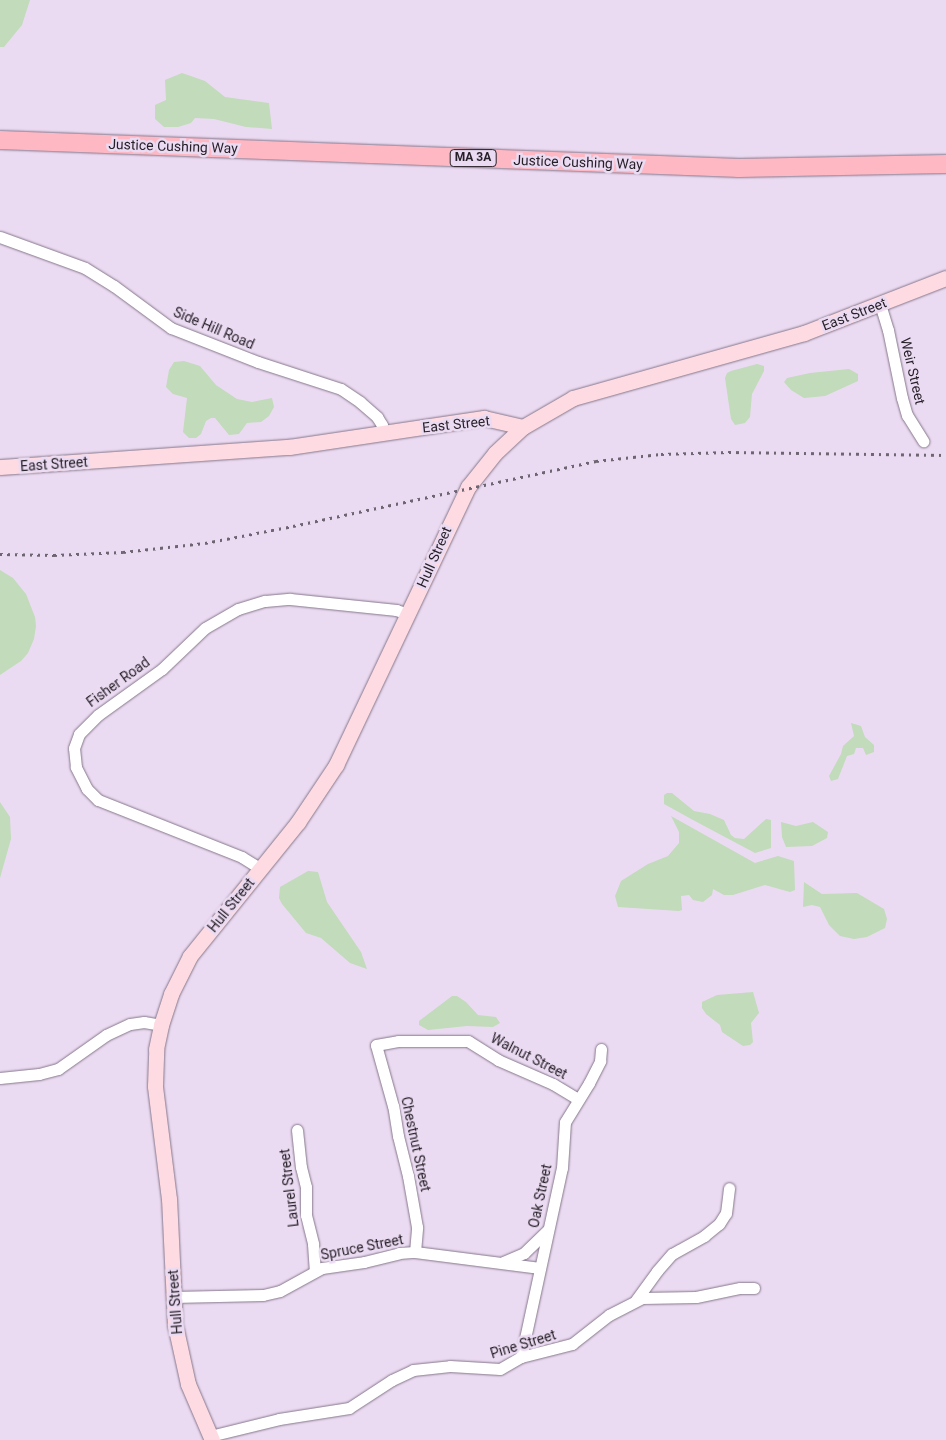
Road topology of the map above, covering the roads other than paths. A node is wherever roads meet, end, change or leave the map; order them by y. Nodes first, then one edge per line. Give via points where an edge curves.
1 (0, 140) edge
2 (946, 164) edge
3 (0, 237) edge
4 (946, 278) edge
5 (880, 304) junction
6 (484, 418) junction
7 (522, 427) junction
8 (384, 434) junction
9 (923, 441) dead end
10 (504, 443) junction
11 (0, 467) edge
12 (408, 614) junction
13 (261, 869) junction
14 (160, 1025) junction
15 (376, 1045) joint
16 (601, 1049) dead end
17 (0, 1078) edge
18 (578, 1099) junction
19 (297, 1130) dead end
20 (729, 1188) dead end
21 (550, 1228) junction
22 (415, 1252) junction
23 (501, 1263) junction
24 (540, 1268) junction
25 (315, 1271) junction
26 (754, 1288) dead end
27 (173, 1297) junction
28 (636, 1300) junction
29 (520, 1357) junction
30 (212, 1438) edge

1 - 2 main road, Justice Cushing Way / MA 3A via 739,168
3 - 8 street, Side Hill Road via 85,268 171,328 340,389 377,417
4 - 5 main road, East Street
5 - 7 main road, East Street via 772,343 590,392 558,405
5 - 9 street, Weir Street via 907,415
6 - 7 main road, East Street
6 - 8 main road, East Street
6 - 10 main road
7 - 10 main road, Hull Street
8 - 11 main road, East Street via 266,449
10 - 12 main road, Hull Street via 468,487
12 - 13 main road, Hull Street via 336,765 306,811
12 - 13 street, Fisher Road via 290,599 265,601 238,609 205,628 162,669 98,715 79,734 74,748 76,767 87,789 98,800 242,857
13 - 14 main road, Hull Street via 190,956
14 - 17 street via 130,1024 98,1040 58,1069
14 - 27 main road, Hull Street via 155,1086 169,1199
15 - 18 street, Walnut Street via 398,1041 468,1041 498,1060 553,1084
15 - 22 street, Chestnut Street via 408,1176 417,1226
16 - 18 street, Oak Street via 598,1065
18 - 21 street, Oak Street via 565,1122 563,1162
19 - 25 street, Laurel Street
20 - 28 street via 726,1213 719,1224 672,1254
21 - 23 street via 524,1253
21 - 24 street, Oak Street
22 - 23 street, Spruce Street
22 - 25 street, Spruce Street
23 - 24 street, Spruce Street
24 - 29 street, Oak Street
25 - 27 street, Spruce Street via 280,1290 263,1295
26 - 28 street, Pine Street via 696,1297
27 - 30 main road, Hull Street via 185,1373
28 - 29 street, Pine Street via 609,1315 572,1344
29 - 30 street, Pine Street via 496,1370 450,1366 414,1370 349,1408 279,1419

